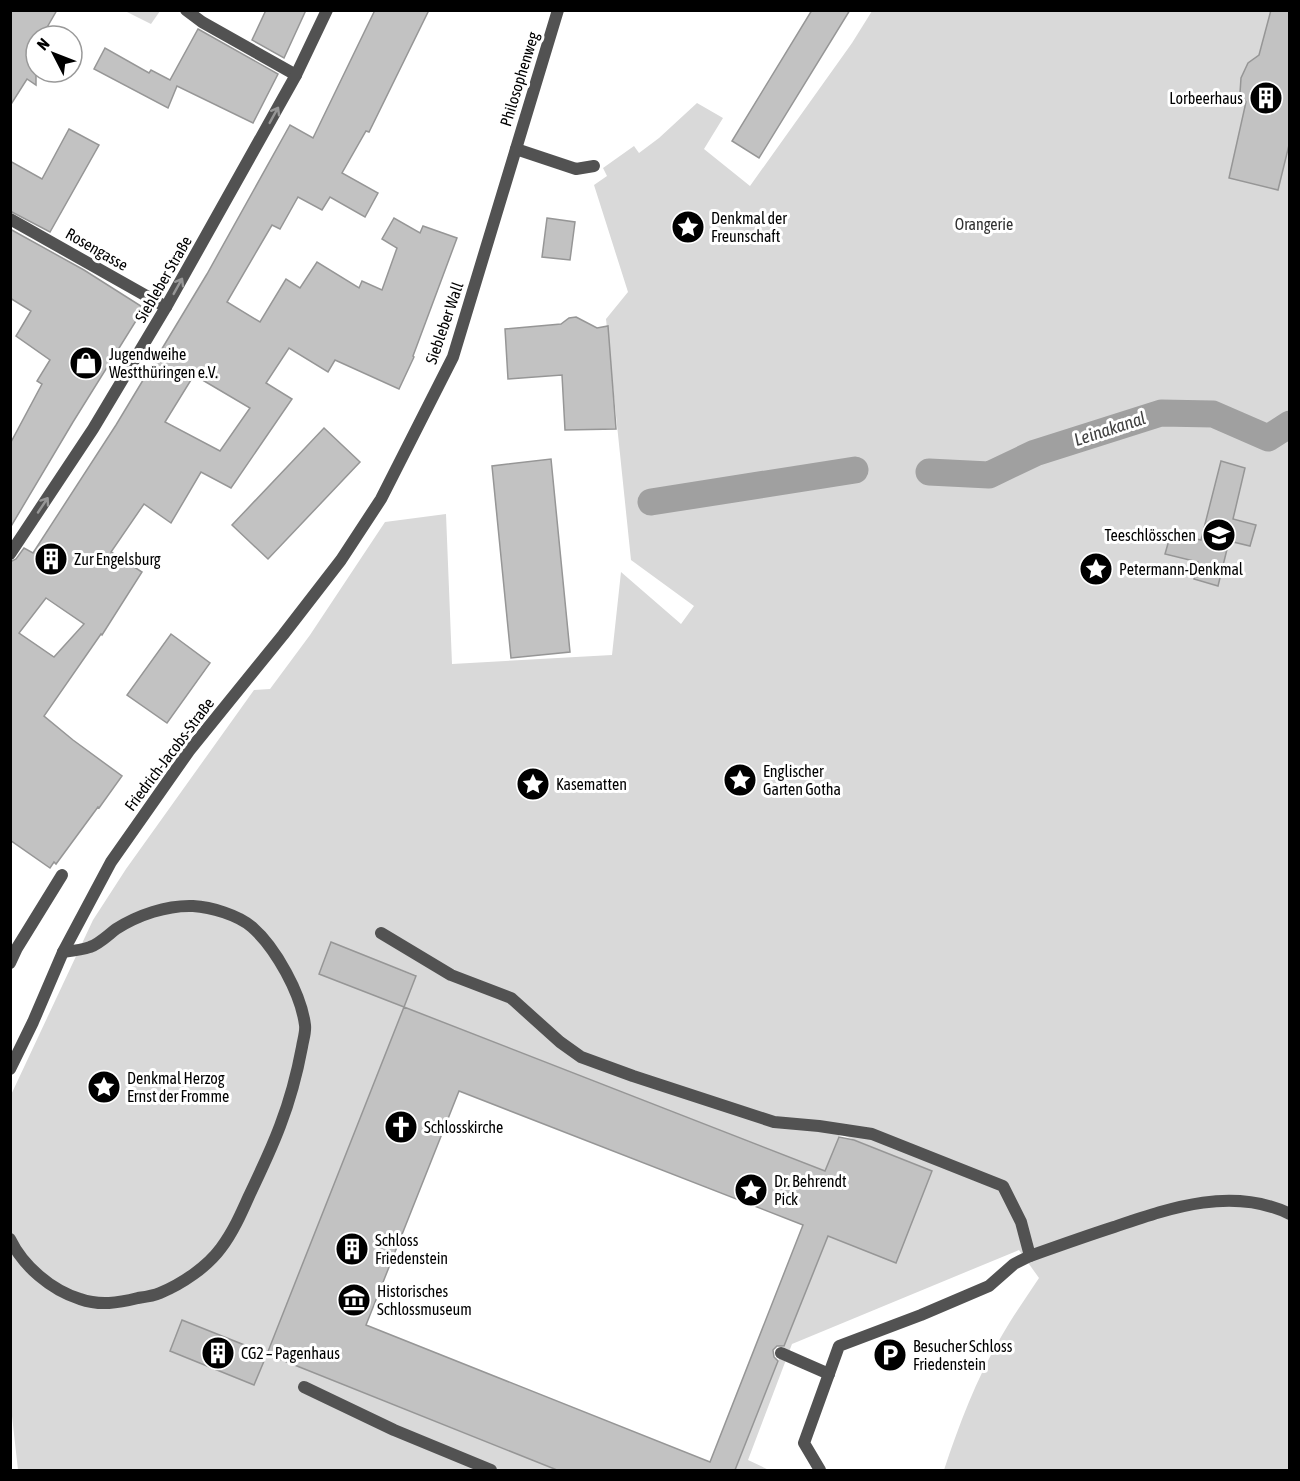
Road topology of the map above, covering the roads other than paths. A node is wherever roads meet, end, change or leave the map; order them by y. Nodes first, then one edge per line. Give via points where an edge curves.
1 (186, 10) edge
2 (327, 10) edge
3 (558, 10) edge
4 (296, 75) junction
5 (516, 149) junction
6 (594, 166) dead end
7 (10, 219) edge
8 (166, 307) junction
9 (381, 499) joint
10 (10, 554) edge
11 (62, 875) dead end
12 (381, 933) dead end
13 (63, 952) junction
14 (10, 963) edge
15 (15, 1050) edge
16 (10, 1070) edge
17 (1290, 1214) edge
18 (10, 1239) edge
19 (1030, 1256) junction
20 (781, 1353) dead end
21 (829, 1374) junction
22 (304, 1387) dead end
23 (491, 1470) edge
24 (820, 1470) edge

1 - 4 street
2 - 4 street, Siebleber Straße
3 - 5 street, Philosophenweg
8 -> 4 street, Siebleber Straße
5 - 6 street, Philosophenweg via 576,169
5 - 9 street, Siebleber Wall via 453,357
7 - 8 street, Rosengasse
10 -> 8 street, Siebleber Straße via 93,429
9 - 13 street, Friedrich-Jacobs-Straße via 340,560 138,821 93,893
11 - 14 street
12 - 19 street via 451,975 511,998 581,1057 774,1122 872,1134 1003,1186 1021,1222
13 - 15 street, Friedrich-Jacobs-Straße
13 - 18 street via 92,947 118,928 170,908 194,906 231,915 251,926 269,945 299,999 306,1027 297,1077 269,1153 234,1228 210,1261 183,1281 160,1293 119,1303 92,1303 69,1296 45,1280 28,1265
15 - 16 street, Friedrich-Jacobs-Straße
17 - 19 street via 1240,1200 1208,1201 1165,1210
19 - 21 street via 989,1286 839,1346
20 - 21 street
21 - 24 street via 804,1443
22 - 23 street

